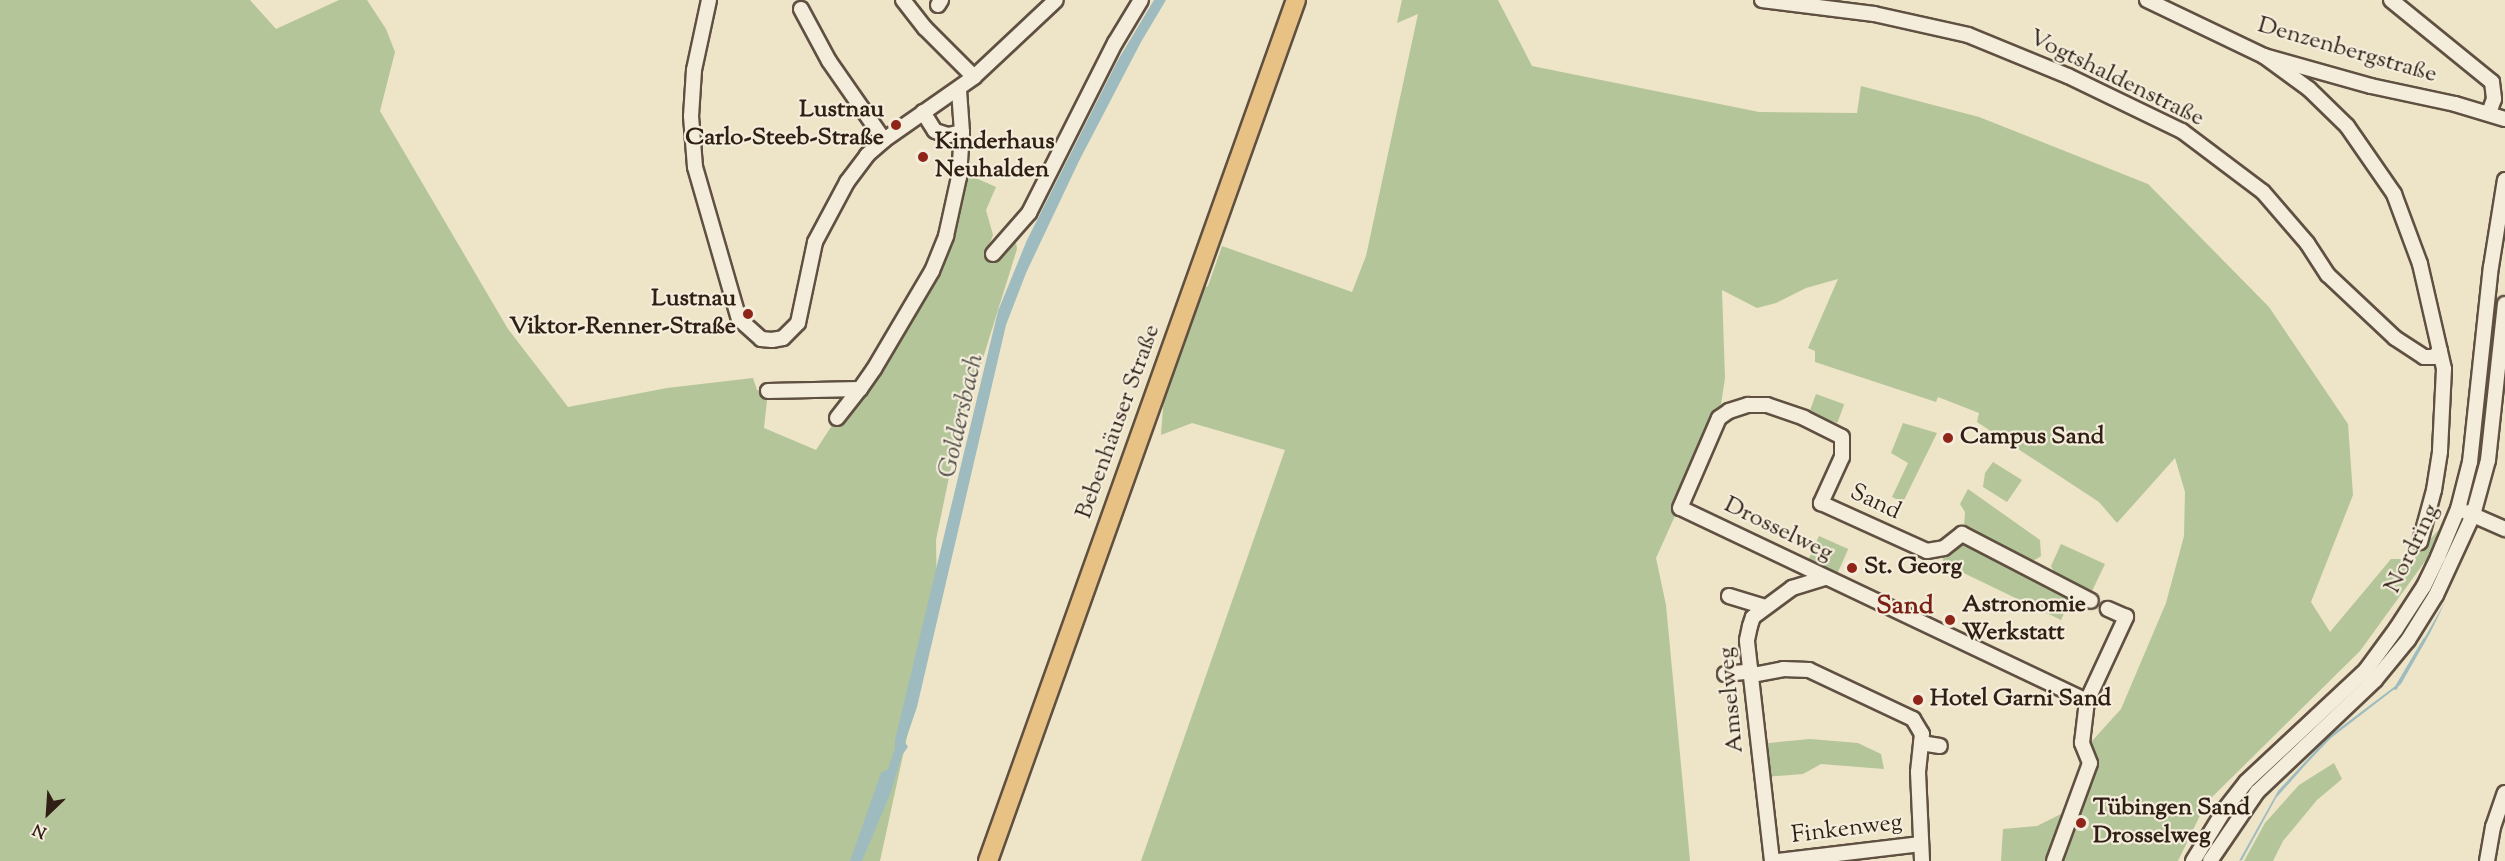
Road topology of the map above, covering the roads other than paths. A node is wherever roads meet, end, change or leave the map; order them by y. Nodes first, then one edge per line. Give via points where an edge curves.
1 (709, 0) edge
2 (903, 0) edge
3 (1056, 0) edge
4 (1141, 0) edge
5 (1296, 0) edge
6 (1762, 0) edge
7 (2148, 0) edge
8 (2391, 0) edge
9 (801, 9) dead end
10 (2264, 56) junction
11 (2315, 70) junction
12 (974, 77) junction
13 (2309, 88) junction
14 (958, 90) junction
15 (923, 112) junction
16 (2489, 113) junction
17 (2505, 119) edge
18 (962, 132) junction
19 (884, 140) junction
20 (2505, 180) edge
21 (993, 254) dead end
22 (2505, 304) edge
23 (2440, 350) junction
24 (860, 389) junction
25 (768, 391) dead end
26 (837, 418) dead end
27 (1719, 418) joint
28 (2458, 509) junction
29 (2473, 515) junction
30 (2505, 529) edge
31 (2420, 542) dead end
32 (1825, 578) junction
33 (1730, 596) dead end
34 (2091, 601) dead end
35 (1764, 607) junction
36 (2108, 609) dead end
37 (1752, 673) junction
38 (1725, 674) dead end
39 (2087, 701) junction
40 (1921, 743) junction
41 (1941, 746) dead end
42 (2505, 793) edge
43 (1921, 844) junction
44 (988, 861) edge
45 (1772, 861) edge
46 (1778, 861) edge
47 (1923, 861) edge
48 (2054, 861) edge
49 (2193, 861) edge
50 (2210, 861) edge
51 (2487, 861) edge

1 - 19 street via 694,70 691,117 695,167 739,319 761,339 783,338 798,323 809,262 826,218 867,155
2 - 12 street
3 - 12 street
4 - 21 street via 1115,43 1029,213
5 - 44 main road, Bebenhäuser Straße
6 - 23 street, Vogtshaldenstraße via 1874,14 1968,35 2068,76 2182,131 2263,192 2307,243 2328,275 2395,338 2424,357 2434,357
7 - 10 street, Denzenbergstraße
8 - 16 street via 2492,82 2494,99
9 - 19 street via 829,61
10 - 11 street, Denzenbergstraße
10 - 13 street
11 - 13 street
11 - 16 street, Denzenbergstraße
12 - 14 street
13 - 23 street via 2347,126 2394,194 2421,264
14 - 15 street
14 - 18 street
15 - 18 street via 935,131 948,135
15 - 19 street
16 - 17 street, Denzenbergstraße
18 - 24 street via 959,177 936,262
20 - 28 street, Nordring via 2491,267 2473,440
22 - 29 street, Nordring via 2488,460
23 - 31 street via 2444,369 2440,452
24 - 25 street
24 - 26 street
27 - 32 street, Drosselweg via 1680,508
27 - 34 street, Sand via 1748,405 1767,405 1832,429 1842,437 1844,447 1821,503 1927,551 1944,548 1962,534
28 - 29 street
28 - 49 street, Nordring via 2424,586 2366,670 2246,782
29 - 30 street
29 - 50 street, Nordring via 2436,595 2408,640 2375,680 2257,792
32 - 35 street, Amselweg via 1792,588
32 - 39 street, Drosselweg
33 - 35 street
35 - 37 street, Amselweg via 1753,617 1747,640
36 - 39 street via 2126,617
37 - 38 street
37 - 40 street via 1809,670 1913,719 1922,734
37 - 45 street, Amselweg
39 - 48 street via 2082,743 2090,763
40 - 41 street
40 - 43 street
42 - 51 street
43 - 46 street, Finkenweg
43 - 47 street

